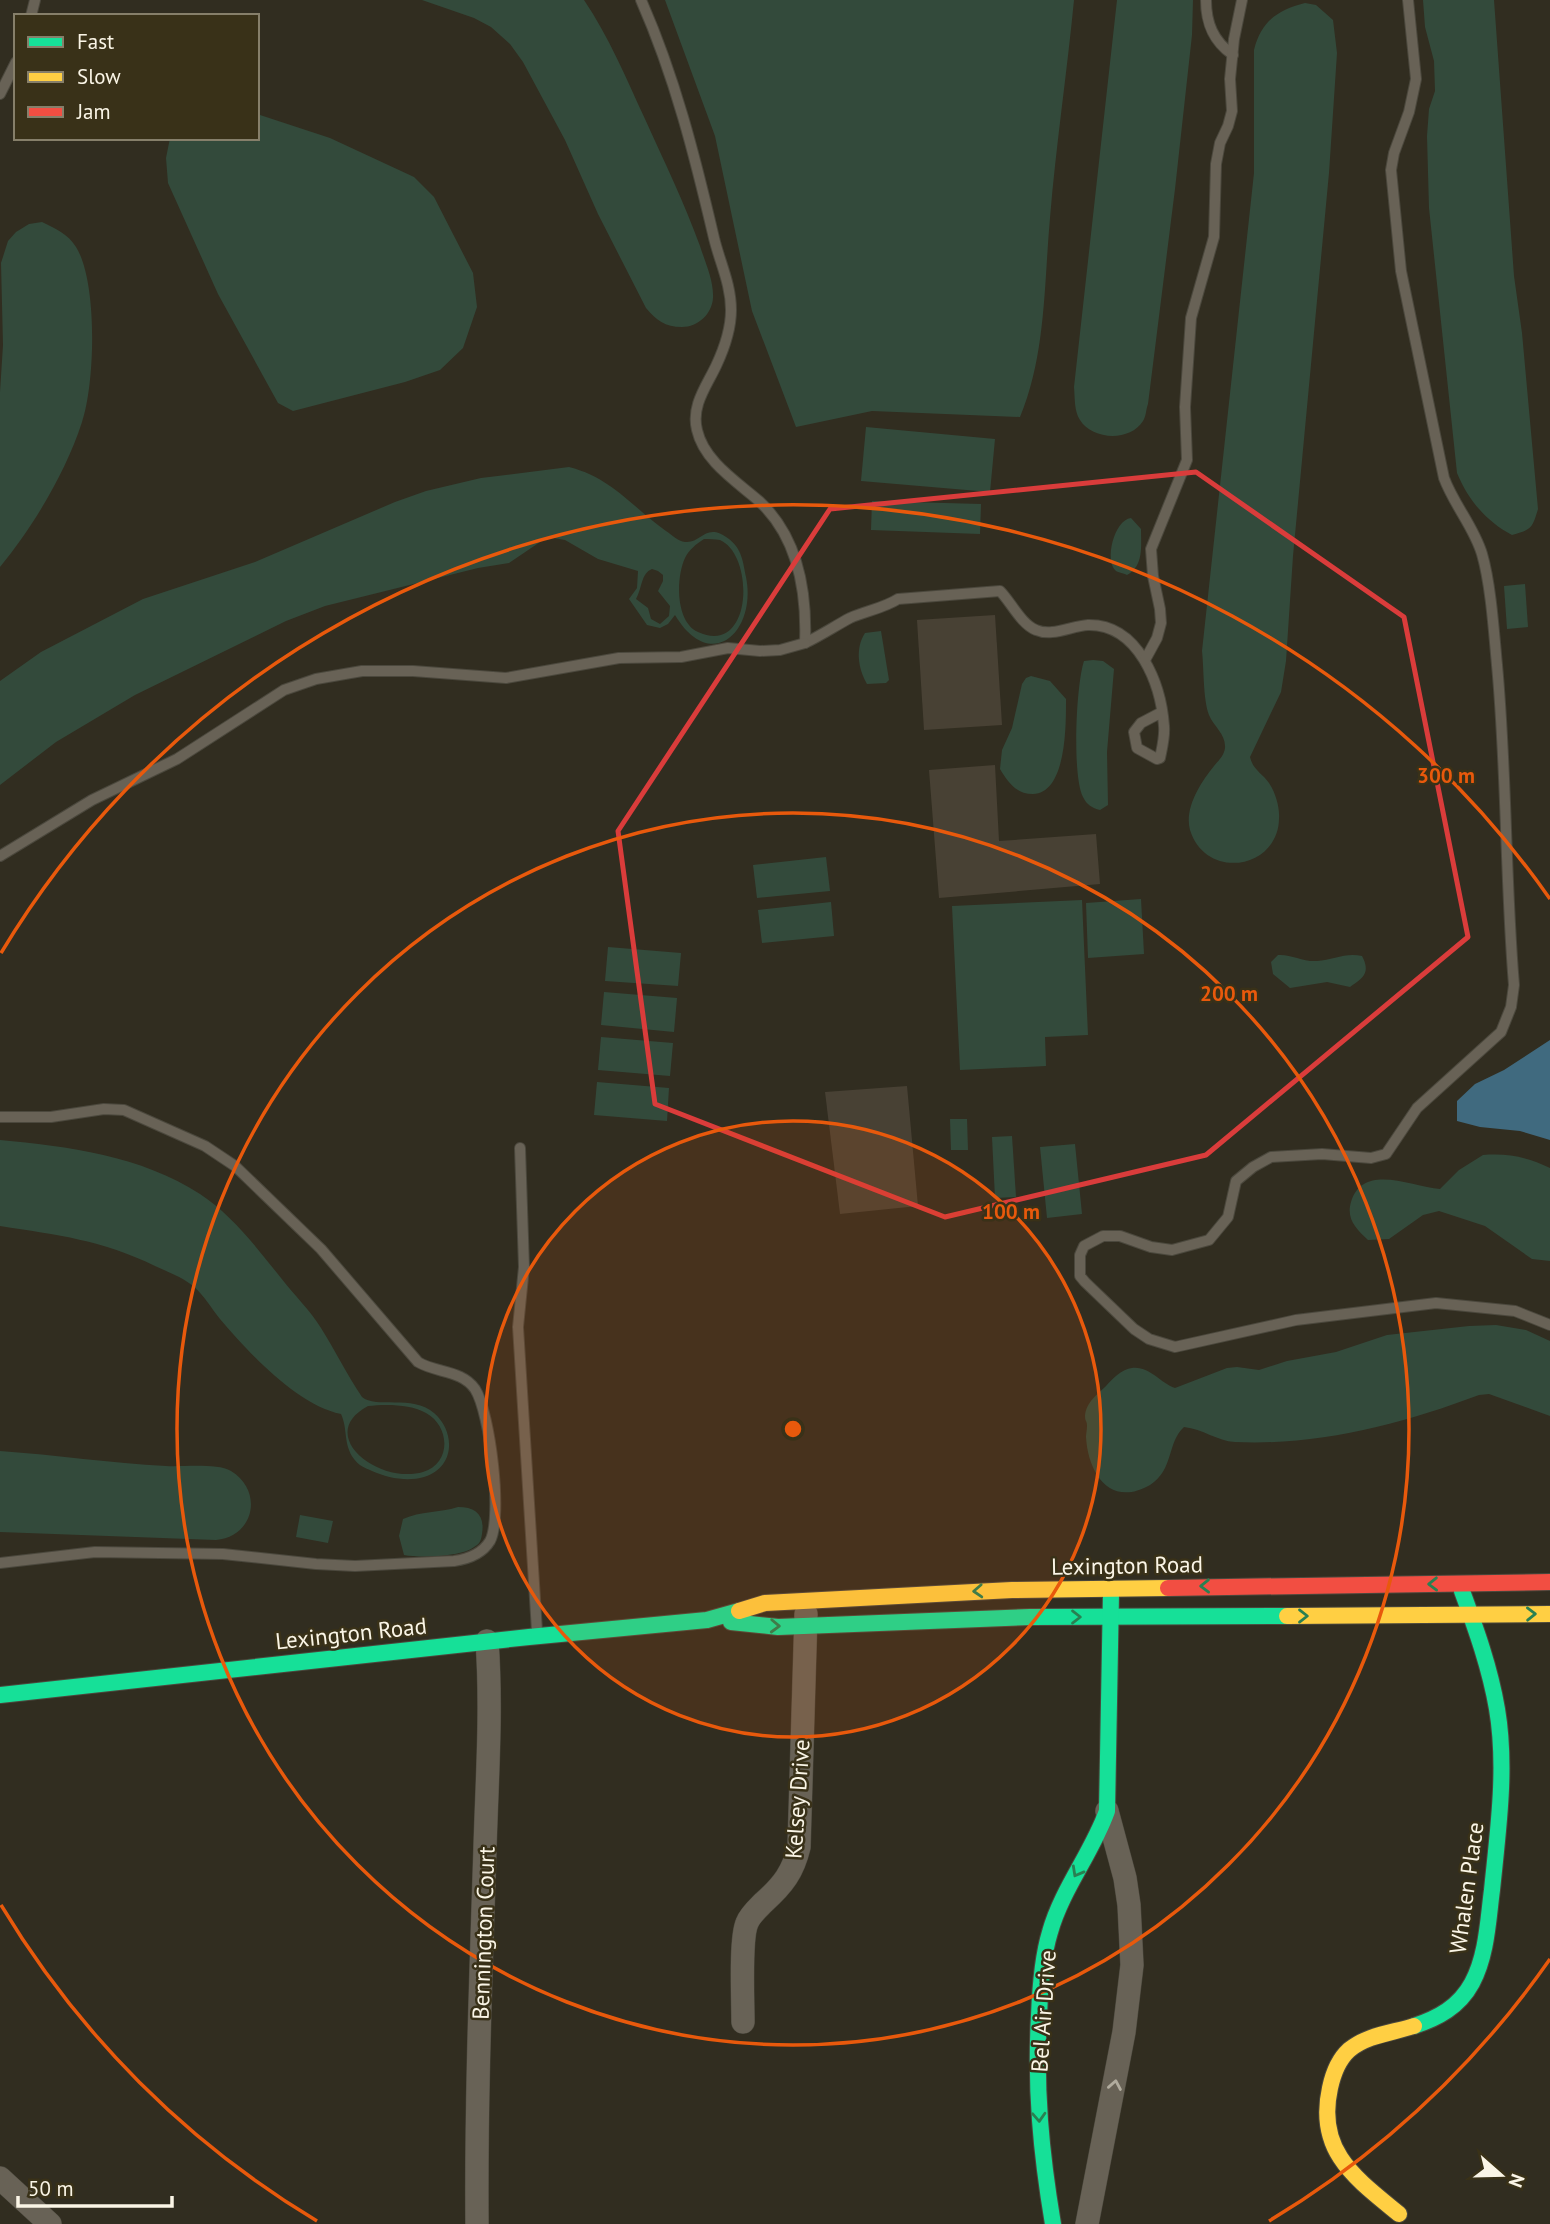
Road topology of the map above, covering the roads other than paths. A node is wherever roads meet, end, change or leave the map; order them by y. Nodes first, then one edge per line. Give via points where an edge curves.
1 (641, 0) edge
2 (1206, 0) edge
3 (1242, 0) edge
4 (1408, 0) edge
5 (1233, 55) junction
6 (14, 66) edge
7 (0, 94) edge
8 (805, 643) junction
9 (1145, 660) junction
10 (1162, 712) dead end
11 (0, 856) edge
12 (0, 1116) edge
13 (520, 1148) dead end
14 (1550, 1325) edge
15 (0, 1563) edge
16 (1550, 1582) edge
17 (1460, 1583) junction
18 (1112, 1588) junction
19 (807, 1600) junction
20 (1550, 1614) edge
21 (1471, 1615) junction
22 (1111, 1617) junction
23 (707, 1620) junction
24 (806, 1625) junction
25 (537, 1636) junction
26 (487, 1642) junction
27 (0, 1695) edge
28 (1107, 1811) junction
29 (743, 2022) dead end
30 (0, 2178) edge
31 (1399, 2214) dead end
32 (50, 2224) edge
33 (477, 2224) edge
34 (1053, 2224) edge
35 (1087, 2224) edge

1 - 8 lane via 683,115 730,290 727,336 695,412 697,431 704,448 734,482 771,514 793,551 802,583
2 - 5 lane via 1206,18 1213,35
3 - 5 lane
4 - 14 lane via 1416,79 1391,170 1398,243 1444,478 1483,557 1501,709 1514,985 1511,1007 1501,1032 1417,1108 1387,1154 1371,1158 1322,1154 1271,1157 1237,1181 1228,1217 1209,1240 1172,1250 1103,1236 1084,1246 1079,1269 1084,1282 1134,1329 1175,1347 1296,1320 1436,1303 1515,1311
5 - 9 lane via 1232,111 1216,164 1214,237 1191,318 1187,460 1151,549 1161,622
6 - 7 lane
8 - 9 lane via 898,599 991,590 1000,591 1028,626 1038,631 1104,627 1133,645
8 - 11 lane via 780,650 728,648 681,657 619,658 520,677 362,671 316,679 284,690 177,759 92,800
9 - 10 lane
12 - 15 lane via 124,1110 205,1146 235,1166 321,1249 418,1362 463,1378 476,1391 490,1435 496,1508 495,1530 483,1550 454,1561 355,1566 223,1554 95,1552
13 - 25 lane via 524,1267 518,1327
16 - 17 main road, Lexington Road
17 -> 18 main road, Lexington Road
17 - 21 main road, Whalen Place
18 -> 19 main road, Lexington Road
18 - 22 main road, Bel Air Drive
19 - 23 main road, Lexington Road via 765,1603
19 - 24 street, Kelsey Drive
21 -> 20 main road, Lexington Road
22 -> 21 main road, Lexington Road
21 - 31 main road, Whalen Place via 1487,1663 1502,1748 1498,1833 1479,1966 1464,1997 1444,2016 1370,2038 1345,2053 1336,2064 1328,2091 1327,2126 1338,2159
24 -> 22 main road, Lexington Road
22 - 28 main road, Bel Air Drive
23 -> 24 main road, Lexington Road
23 - 25 main road, Lexington Road
24 - 29 street, Kelsey Drive via 799,1847 789,1877 747,1923
25 - 26 main road, Lexington Road
26 - 27 main road, Lexington Road
26 - 33 street, Bennington Court via 488,1790
28 -> 34 main road, Bel Air Drive via 1058,1908 1040,1992 1038,2117
35 -> 28 street, Bel Air Drive via 1124,2032 1132,1965 1125,1878
30 - 32 street

